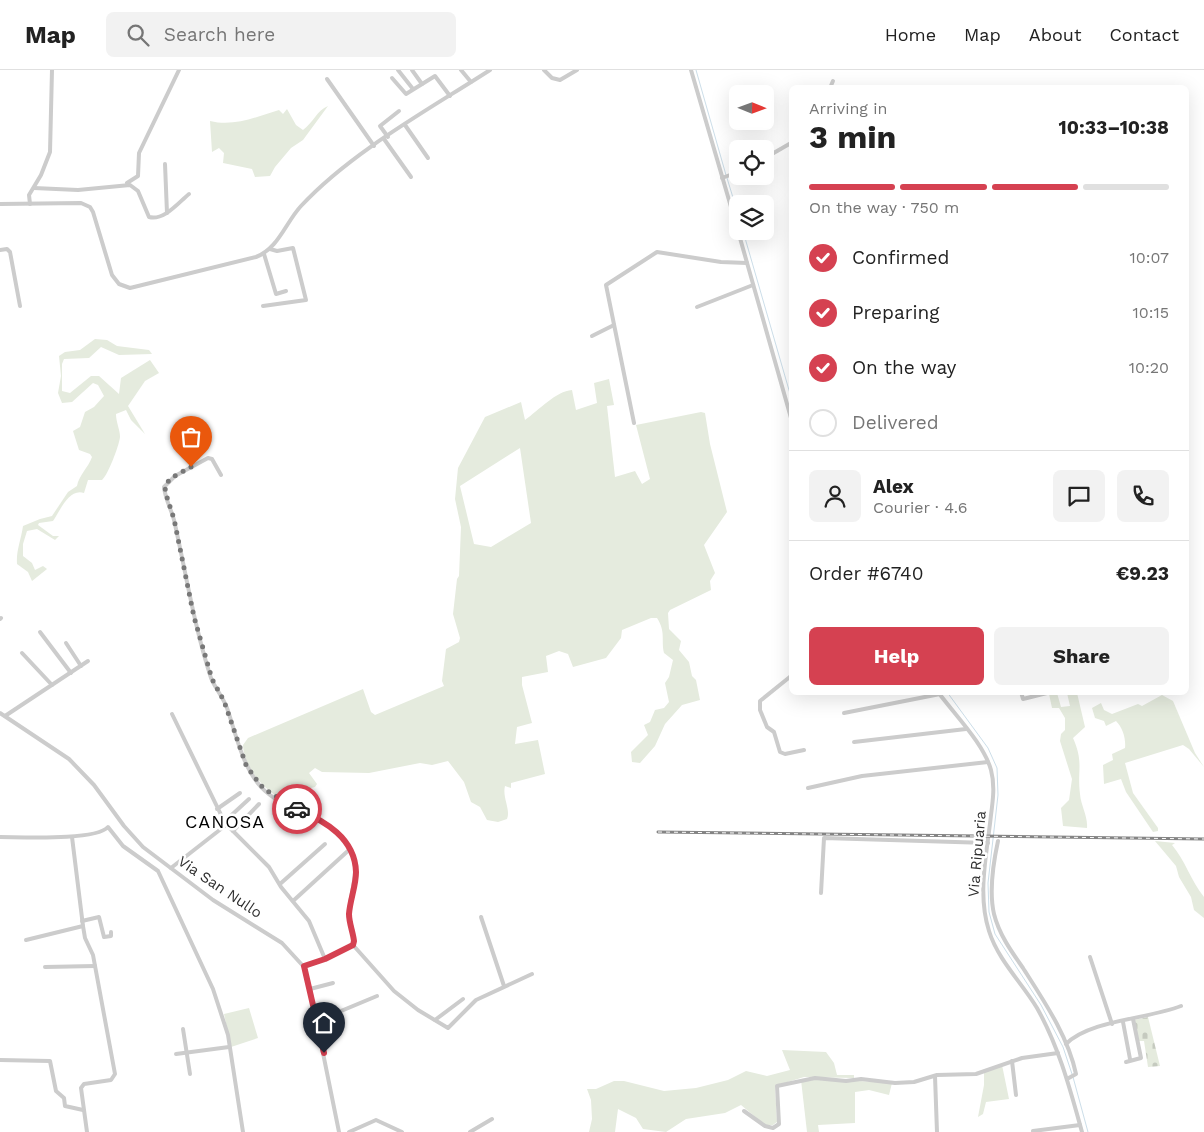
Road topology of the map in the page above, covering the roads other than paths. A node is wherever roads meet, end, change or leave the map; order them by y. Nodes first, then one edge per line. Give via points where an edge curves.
1 (52, 70) edge
2 (179, 70) edge
3 (398, 70) edge
4 (412, 70) edge
5 (461, 70) edge
6 (490, 70) edge
7 (544, 70) edge
8 (577, 70) edge
9 (691, 70) edge
10 (392, 78) dead end
11 (327, 79) dead end
12 (471, 82) junction
13 (833, 82) dead end
14 (422, 84) junction
15 (832, 85) edge
16 (413, 89) junction
17 (450, 96) junction
18 (399, 111) dead end
19 (404, 125) junction
20 (386, 138) junction
21 (789, 144) edge
22 (374, 146) junction
23 (774, 153) edge
24 (428, 158) dead end
25 (165, 164) dead end
26 (729, 175) edge
27 (411, 177) dead end
28 (722, 178) junction
29 (124, 184) junction
30 (34, 188) junction
31 (189, 194) dead end
32 (729, 201) edge
33 (0, 204) edge
34 (30, 204) junction
35 (167, 213) junction
36 (740, 240) edge
37 (270, 249) junction
38 (0, 250) edge
39 (264, 254) junction
40 (746, 263) junction
41 (753, 285) junction
42 (286, 291) dead end
43 (20, 306) dead end
44 (263, 306) dead end
45 (697, 307) dead end
46 (614, 324) junction
47 (592, 336) dead end
48 (789, 411) edge
49 (634, 423) dead end
50 (220, 475) dead end
51 (40, 632) dead end
52 (66, 643) dead end
53 (22, 653) dead end
54 (88, 662) dead end
55 (81, 666) junction
56 (71, 673) junction
57 (789, 678) edge
58 (52, 685) junction
59 (930, 695) edge
60 (940, 695) edge
61 (1022, 695) edge
62 (1039, 695) edge
63 (0, 713) edge
64 (844, 713) dead end
65 (172, 714) dead end
66 (5, 716) junction
67 (966, 729) junction
68 (854, 742) dead end
69 (804, 750) dead end
70 (988, 762) junction
71 (808, 788) dead end
72 (240, 793) dead end
73 (249, 799) dead end
74 (259, 804) dead end
75 (217, 809) junction
76 (224, 822) junction
77 (233, 831) junction
78 (72, 837) junction
79 (0, 838) edge
80 (998, 842) dead end
81 (988, 843) junction
82 (325, 844) dead end
83 (350, 850) junction
84 (171, 868) junction
85 (280, 884) junction
86 (821, 893) dead end
87 (293, 901) junction
88 (480, 917) dead end
89 (82, 921) junction
90 (83, 926) junction
91 (111, 932) dead end
92 (26, 940) dead end
93 (353, 945) junction
94 (1090, 957) dead end
95 (325, 959) junction
96 (95, 966) junction
97 (304, 966) junction
98 (45, 967) dead end
99 (532, 974) dead end
100 (333, 983) dead end
101 (504, 986) junction
102 (310, 989) junction
103 (377, 996) dead end
104 (463, 999) dead end
105 (1181, 1006) dead end
106 (1133, 1019) junction
107 (435, 1020) junction
108 (317, 1021) junction
109 (1123, 1022) junction
110 (1112, 1024) junction
111 (183, 1029) dead end
112 (1066, 1044) junction
113 (230, 1046) junction
114 (186, 1052) junction
115 (1058, 1053) junction
116 (176, 1054) dead end
117 (1130, 1059) dead end
118 (0, 1060) edge
119 (1012, 1061) junction
120 (1126, 1062) dead end
121 (190, 1074) dead end
122 (935, 1076) junction
123 (1071, 1078) junction
124 (1016, 1095) dead end
125 (83, 1110) junction
126 (744, 1111) dead end
127 (492, 1119) dead end
128 (1080, 1125) junction
129 (1033, 1131) edge
130 (87, 1132) edge
131 (243, 1132) edge
132 (339, 1132) edge
133 (349, 1132) edge
134 (402, 1132) edge
135 (470, 1132) edge
136 (936, 1132) edge
137 (1082, 1132) edge

1 - 30 street via 50,152
2 - 29 street via 139,153 138,176
3 - 16 street
4 - 14 street
5 - 12 street
6 - 12 street
7 - 8 street via 552,78 560,80
9 - 28 street
10 - 16 street via 406,94
11 - 22 street
12 - 17 street
13 - 15 street
14 - 16 street
14 - 17 street via 435,76
17 - 19 street
18 - 20 street via 380,126
19 - 20 street
19 - 24 street
20 - 22 street
20 - 27 street
21 - 23 street
22 - 37 street via 342,167 301,206
25 - 35 street
26 - 28 street
28 - 32 street
29 - 30 street via 78,190
29 - 35 street via 134,186 149,217
30 - 34 street via 29,195
31 - 35 street
33 - 34 street
34 - 39 street via 81,203 90,208 112,275 120,284 130,288
36 - 40 street
37 - 39 street
37 - 44 street via 293,248 306,300
38 - 43 street via 10,252
39 - 42 street via 276,294
40 - 41 street
40 - 46 street via 652,253 606,285
41 - 45 street
41 - 48 street
46 - 47 street
46 - 49 street
50 - 83 street via 212,459 208,458 175,476 164,487 212,679 224,701 246,765 260,786 335,830
51 - 56 street
52 - 55 street
53 - 58 street
54 - 55 street
55 - 56 street
56 - 58 street
57 - 69 street via 762,698 759,707 767,727 774,732 780,752
58 - 66 street
59 - 64 street
60 - 67 street, Via Ripuaria
61 - 62 street via 1023,699
63 - 66 street, Via San Nullo
65 - 75 street
66 - 84 street, Via San Nullo via 69,759 94,785 134,839
67 - 68 street
67 - 70 street, Via Ripuaria
70 - 71 street via 862,776
70 - 81 street, Via Ripuaria via 993,785
72 - 75 street
73 - 76 street
74 - 77 street
75 - 76 street
76 - 77 street
76 - 84 street via 225,827
77 - 85 street via 269,867
78 - 79 street
78 - 89 street
78 - 113 street via 108,827 123,846 158,871 218,998
80 - 112 street via 992,888 997,924
81 - 86 street via 824,838
81 - 115 street, Via Ripuaria via 983,895 990,933 998,951 1036,1007
82 - 85 street
83 - 87 street
83 - 93 street via 356,873 350,912
84 - 97 street, Via San Nullo via 213,900 282,942
85 - 87 street
87 - 95 street via 309,921
88 - 101 street
89 - 90 street
89 - 91 street via 99,917 104,937 111,936
90 - 92 street
90 - 96 street
93 - 95 street
93 - 107 street via 394,991
94 - 110 street
95 - 97 street
96 - 98 street
96 - 125 street via 115,1077 82,1085
97 - 102 street, Via San Nullo
99 - 101 street
100 - 102 street
101 - 107 street via 476,1000 448,1028
102 - 108 street, Via San Nullo
103 - 108 street
104 - 107 street
105 - 106 street
106 - 109 street
106 - 120 street via 1141,1058
108 - 132 street, Via San Nullo
109 - 110 street
109 - 117 street
110 - 112 street via 1082,1032
111 - 114 street
112 - 123 street via 1076,1072
113 - 114 street
113 - 131 street
114 - 116 street
114 - 121 street
115 - 119 street
115 - 123 street, Via Ripuaria
118 - 125 street via 50,1061 56,1092 64,1098 65,1106
119 - 122 street via 976,1074
119 - 124 street
122 - 126 street via 895,1083 815,1078 777,1086 779,1124 773,1128 764,1126
122 - 136 street
123 - 128 street, Via Ripuaria
125 - 130 street
127 - 135 street
128 - 129 street
128 - 137 street, Via Ripuaria
133 - 134 street via 376,1120

